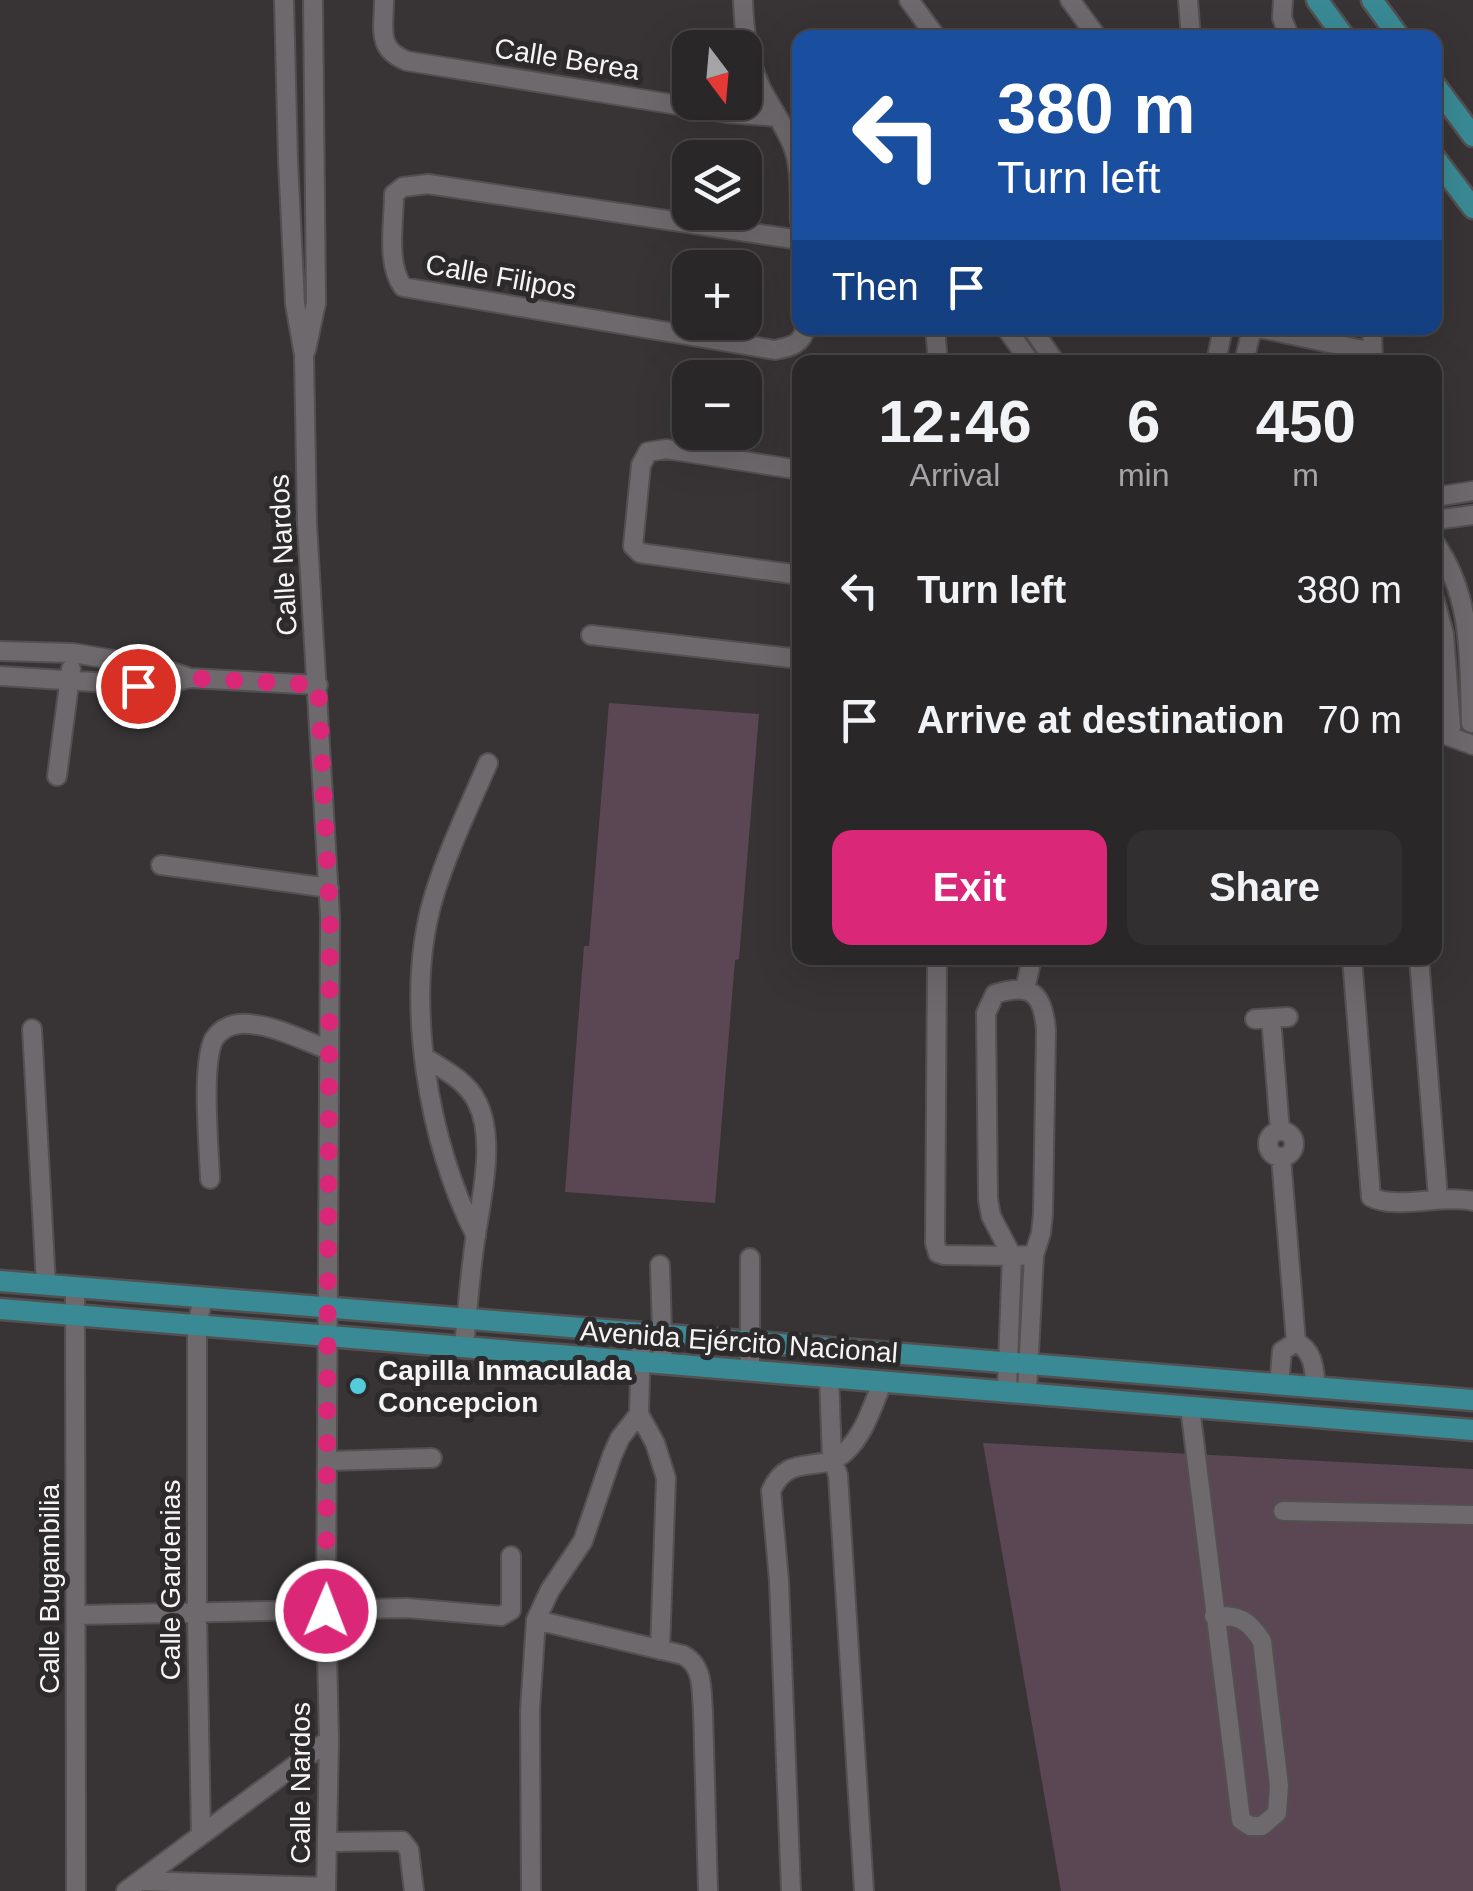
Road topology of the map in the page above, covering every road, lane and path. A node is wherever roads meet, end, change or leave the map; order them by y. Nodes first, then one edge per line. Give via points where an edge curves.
1 (284, 0) edge
2 (313, 0) edge
3 (384, 0) edge
4 (743, 0) edge
5 (908, 0) edge
6 (1070, 0) edge
7 (1188, 0) edge
8 (1283, 0) edge
9 (1317, 0) edge
10 (1372, 0) edge
11 (932, 30) edge
12 (1092, 30) edge
13 (1190, 30) edge
14 (1287, 30) edge
15 (1339, 30) edge
16 (1394, 30) edge
17 (1442, 94) edge
18 (777, 117) junction
19 (1473, 136) edge
20 (792, 151) edge
21 (1442, 167) edge
22 (1473, 208) edge
23 (792, 239) edge
24 (803, 335) edge
25 (1284, 335) edge
26 (1364, 355) edge
27 (304, 356) junction
28 (792, 469) edge
29 (1473, 491) edge
30 (1442, 496) edge
31 (1473, 515) edge
32 (1442, 519) edge
33 (1442, 556) edge
34 (792, 574) edge
35 (1442, 626) edge
36 (591, 635) dead end
37 (0, 651) edge
38 (73, 653) junction
39 (792, 658) edge
40 (0, 676) edge
41 (190, 678) junction
42 (70, 680) junction
43 (318, 685) junction
44 (1472, 723) edge
45 (1442, 730) edge
46 (1473, 745) edge
47 (488, 763) dead end
48 (57, 776) dead end
49 (161, 865) dead end
50 (329, 888) junction
51 (1030, 965) edge
52 (1353, 965) edge
53 (1420, 965) edge
54 (936, 968) dead end
55 (1025, 990) junction
56 (1271, 1018) dead end
57 (32, 1029) dead end
58 (329, 1050) junction
59 (424, 1057) junction
60 (210, 1179) dead end
61 (1438, 1198) junction
62 (1473, 1202) edge
63 (476, 1236) junction
64 (1034, 1255) junction
65 (1012, 1256) junction
66 (750, 1258) dead end
67 (660, 1264) dead end
68 (0, 1280) edge
69 (46, 1284) junction
70 (76, 1287) junction
71 (203, 1298) junction
72 (0, 1309) edge
73 (328, 1309) junction
74 (74, 1316) junction
75 (466, 1320) junction
76 (198, 1325) junction
77 (641, 1335) junction
78 (663, 1336) junction
79 (328, 1338) junction
80 (1296, 1342) junction
81 (750, 1343) junction
82 (464, 1348) junction
83 (653, 1363) junction
84 (1018, 1365) junction
85 (750, 1370) junction
86 (829, 1376) junction
87 (883, 1381) junction
88 (1279, 1385) junction
89 (1316, 1387) junction
90 (1017, 1391) junction
91 (1473, 1400) edge
92 (1190, 1407) junction
93 (638, 1414) junction
94 (1473, 1430) edge
95 (432, 1458) dead end
96 (832, 1459) junction
97 (328, 1461) junction
98 (1283, 1511) dead end
99 (1473, 1516) edge
100 (511, 1556) dead end
101 (326, 1611) junction
102 (77, 1614) junction
103 (196, 1614) junction
104 (1214, 1616) junction
105 (536, 1620) junction
106 (660, 1650) junction
107 (329, 1740) junction
108 (200, 1836) junction
109 (327, 1842) junction
110 (134, 1886) edge
111 (326, 1889) edge
112 (76, 1891) edge
113 (414, 1891) edge
114 (531, 1891) edge
115 (708, 1891) edge
116 (790, 1891) edge
117 (864, 1891) edge

1 - 27 street, Calle Nardos via 295,304
2 - 27 street, Calle Nardos via 316,303
3 - 18 street, Calle Berea via 386,47 408,61
4 - 18 street via 750,59
5 - 11 street
6 - 12 street
7 - 13 street
8 - 14 street
9 - 15 main road
10 - 16 main road
17 - 19 main road
18 - 20 street
21 - 22 main road
23 - 24 street, Calle Filipos via 428,184 394,194 394,264 403,287 775,350
25 - 26 street
27 - 43 street, Calle Nardos
28 - 34 street via 666,449 648,452 633,546
29 - 30 street
31 - 32 street
33 - 44 street via 1468,626
35 - 45 street
36 - 39 street
37 - 38 street
38 - 41 street
38 - 42 street
40 - 42 street
41 - 42 street via 157,686
41 - 43 street
42 - 48 street
43 - 50 street, Calle Nardos
44 - 45 street
45 - 46 street
47 - 59 street via 433,901 423,968
49 - 50 street
50 - 58 street, Calle Nardos
51 - 55 street
52 - 61 street via 1370,1197
53 - 61 street
54 - 65 street via 935,1244 938,1253 952,1257
55 - 64 street via 1041,1003 1046,1030 1042,1233
55 - 65 street via 995,994 986,1013 988,1200
56 - 80 street via 1280,1130 1294,1143 1282,1157
57 - 69 street
58 - 60 street via 260,1026 222,1029 208,1066
58 - 73 street, Calle Nardos
59 - 63 street via 444,1154
59 - 63 street via 470,1090 481,1111 484,1189
61 - 62 street
63 - 75 street
64 - 65 street
64 - 84 street
65 - 84 street
66 - 81 street
67 - 78 street
68 - 69 main road, Avenida Ejército Nacional
69 - 70 main road, Avenida Ejército Nacional
70 - 71 main road, Avenida Ejército Nacional
70 - 74 street, Calle Bugambilia
71 - 73 main road, Avenida Ejército Nacional
71 - 76 street, Calle Gardenias
72 - 74 main road, Avenida Ejército Nacional
73 - 75 main road, Avenida Ejército Nacional
73 - 79 street, Calle Nardos
74 - 76 main road, Avenida Ejército Nacional
74 - 102 street, Calle Bugambilia
75 - 77 main road, Avenida Ejército Nacional
75 - 82 street
76 - 79 main road, Avenida Ejército Nacional
76 - 103 street, Calle Gardenias
77 - 78 main road, Avenida Ejército Nacional
77 - 83 street
78 - 81 main road, Avenida Ejército Nacional
78 - 83 street
79 - 82 main road, Avenida Ejército Nacional
79 - 97 street, Calle Nardos
80 - 88 street via 1280,1356
80 - 89 street via 1312,1359
81 - 84 main road, Avenida Ejército Nacional
81 - 85 street
82 - 83 main road, Avenida Ejército Nacional
83 - 85 main road, Avenida Ejército Nacional
83 - 93 street
84 - 88 main road, Avenida Ejército Nacional
84 - 90 street
85 - 86 main road, Avenida Ejército Nacional
86 - 87 main road, Avenida Ejército Nacional
86 - 96 street
87 - 90 main road, Avenida Ejército Nacional
87 - 96 street via 861,1431
88 - 89 main road, Avenida Ejército Nacional
89 - 91 main road, Avenida Ejército Nacional
90 - 92 main road, Avenida Ejército Nacional
92 - 94 main road, Avenida Ejército Nacional
92 - 104 street
93 - 105 street via 612,1456 583,1540
93 - 106 street via 666,1478
95 - 97 street
96 - 116 street via 790,1468 772,1491
96 - 117 street
97 - 101 street, Calle Nardos
98 - 99 street
100 - 101 street via 511,1610 501,1616 433,1609
101 - 103 street
101 - 107 street, Calle Nardos
102 - 103 street
102 - 112 street, Calle Bugambilia
103 - 108 street, Calle Gardenias
104 - 104 street via 1250,1622 1262,1642 1279,1786 1277,1813 1262,1826 1241,1820
105 - 106 street
105 - 114 street
106 - 115 street via 690,1658 698,1669
107 - 108 street
107 - 109 street, Calle Nardos
108 - 110 street
109 - 111 street, Calle Nardos
109 - 113 street via 402,1842
110 - 111 street

